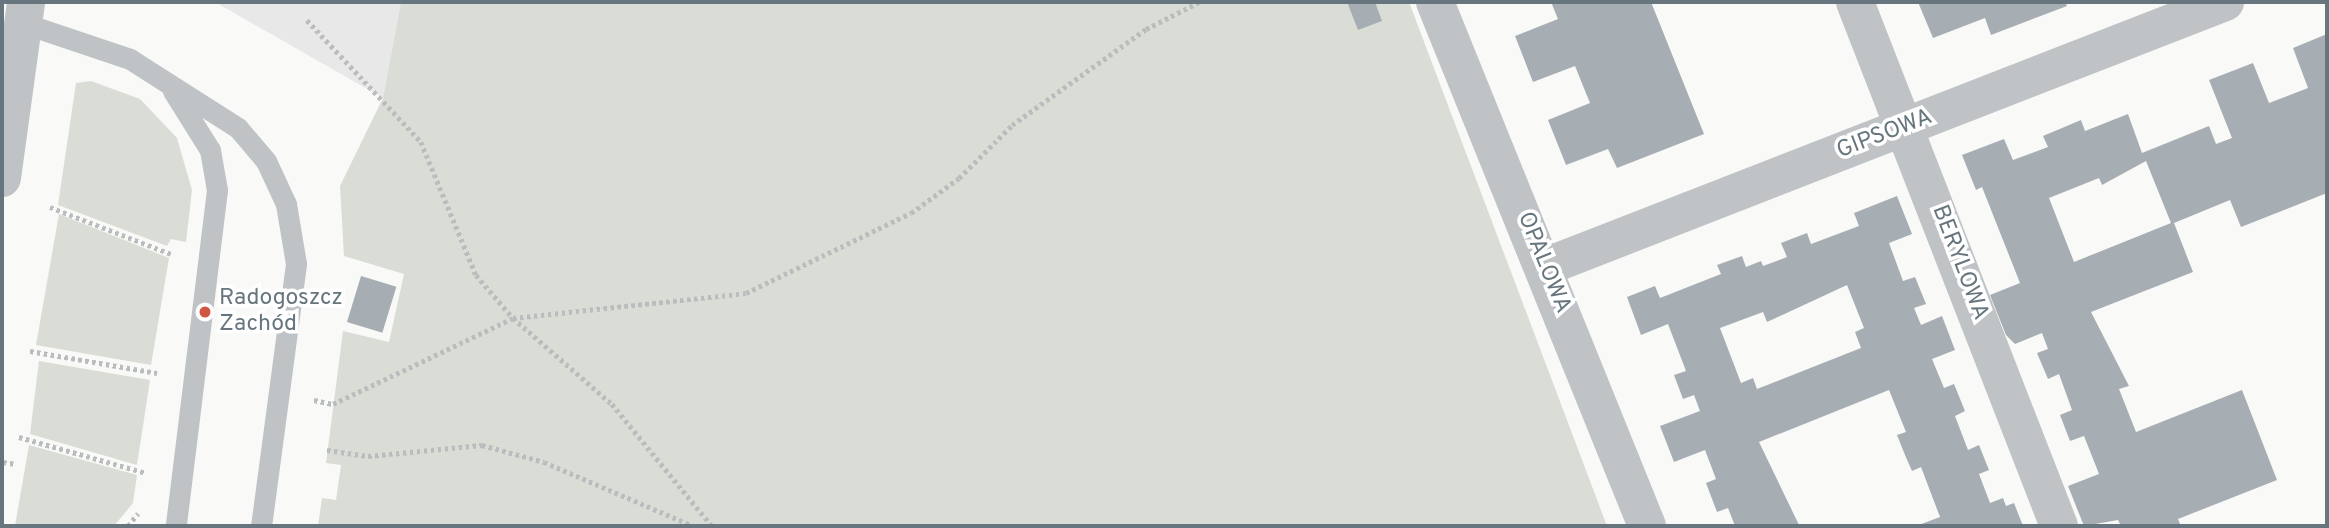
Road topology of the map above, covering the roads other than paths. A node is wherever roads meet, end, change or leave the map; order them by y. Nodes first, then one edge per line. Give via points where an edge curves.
1 (1435, 2) edge
2 (1855, 2) edge
3 (2225, 2) edge
4 (24, 13) edge
5 (162, 78) junction
6 (1906, 127) junction
7 (2, 178) edge
8 (1545, 267) junction
9 (176, 526) edge
10 (261, 526) edge
11 (1647, 526) edge
12 (2059, 526) edge

1 - 8 street, OPALOWA
2 - 6 street, BERYLOWA
3 - 6 street, GIPSOWA
4 - 5 lane via 130,59
4 - 7 street
5 - 9 lane via 210,150 217,190
5 - 10 lane via 238,128 266,161 286,204 296,264
6 - 8 street, GIPSOWA
6 - 12 street, BERYLOWA
8 - 11 street, OPALOWA

